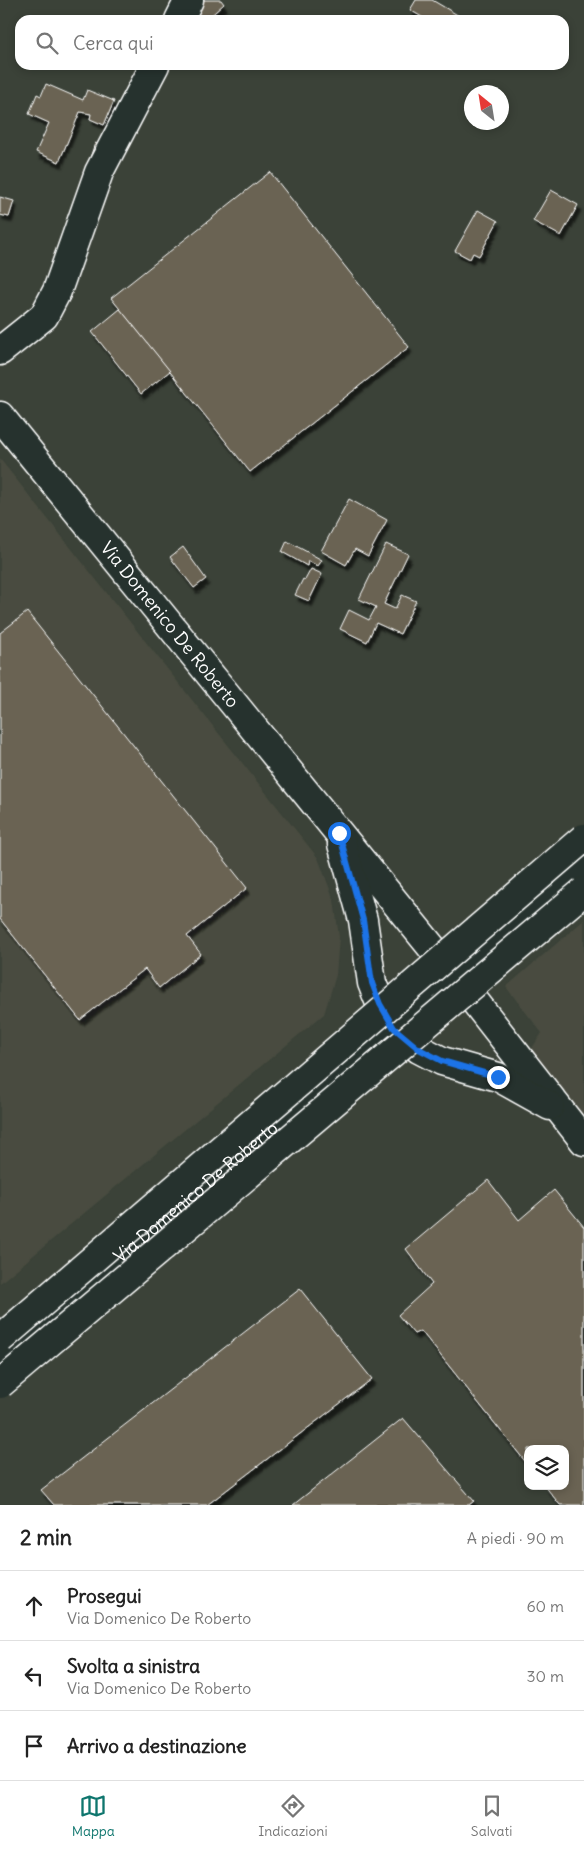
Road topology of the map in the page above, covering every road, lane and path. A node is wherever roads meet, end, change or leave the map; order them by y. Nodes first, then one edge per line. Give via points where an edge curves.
1 (189, 0) edge
2 (182, 15) edge
3 (152, 70) edge
4 (0, 351) edge
5 (0, 416) edge
6 (339, 833) junction
7 (584, 838) edge
8 (584, 866) edge
9 (584, 890) edge
10 (455, 976) junction
11 (394, 1028) junction
12 (562, 1113) junction
13 (584, 1141) edge
14 (0, 1339) edge
15 (0, 1357) edge
16 (0, 1384) edge

1 - 2 main road
3 - 4 main road via 99,172 57,291 44,316
5 - 6 main road, Via Domenico De Roberto
6 - 10 main road, Via Domenico De Roberto
6 - 11 main road, Via Domenico De Roberto via 363,920 372,983
7 - 14 main road, bridge
8 - 10 main road, Via Domenico De Roberto
9 - 16 main road, bridge
10 - 11 main road, Via Domenico De Roberto
10 - 12 main road, Via Domenico De Roberto
11 - 12 main road, Via Domenico De Roberto via 419,1049 442,1061 498,1077
11 - 15 main road, Via Domenico De Roberto
12 - 13 main road, Via Domenico De Roberto

